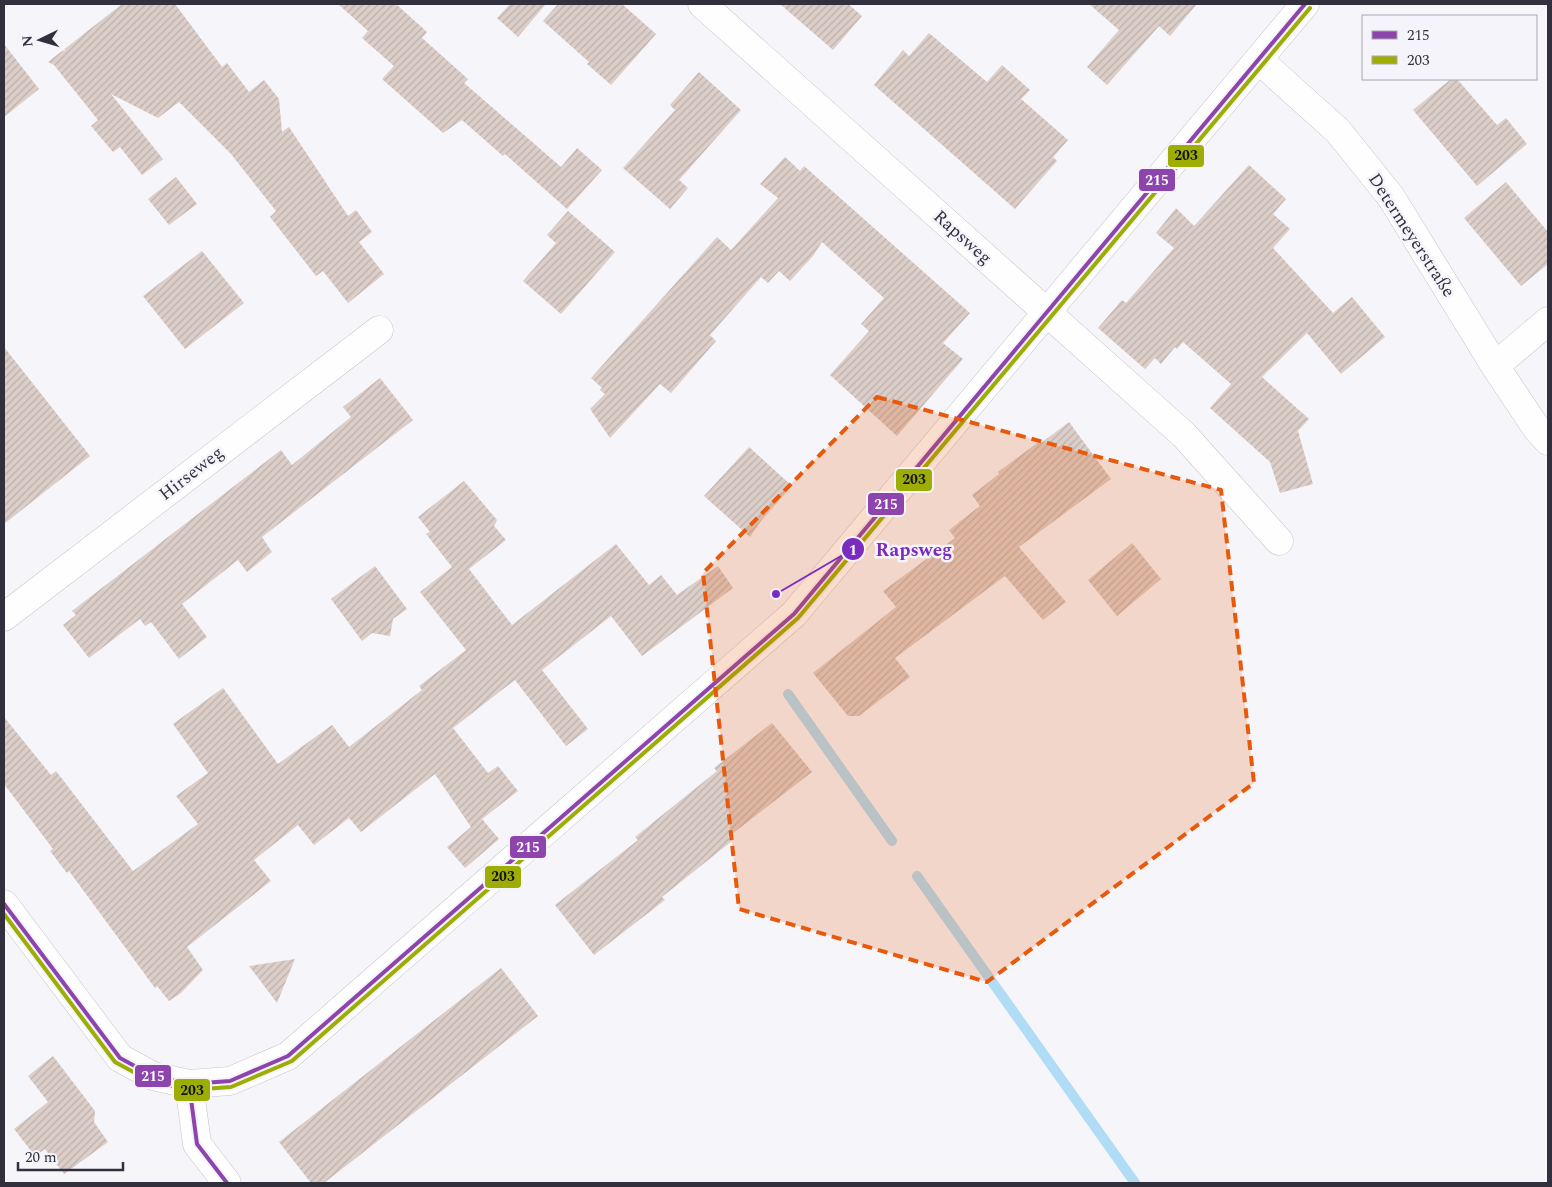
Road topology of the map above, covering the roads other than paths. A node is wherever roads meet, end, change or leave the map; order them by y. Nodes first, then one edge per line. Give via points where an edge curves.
1 (702, 4) edge
2 (1305, 4) edge
3 (1259, 60) junction
4 (1047, 313) junction
5 (1548, 321) edge
6 (379, 330) dead end
7 (1495, 366) junction
8 (1548, 441) edge
9 (1278, 541) dead end
10 (4, 617) edge
11 (4, 904) edge
12 (189, 1084) junction
13 (227, 1183) edge

1 - 4 street, Rapsweg
2 - 3 street
3 - 4 street
3 - 7 street, Determeyerstraße via 1338,130 1391,197
4 - 9 street, Rapsweg via 1184,435
4 - 12 street via 794,614 288,1056 230,1081
5 - 7 street
6 - 10 street, Hirseweg
7 - 8 street, Determeyerstraße
11 - 12 street via 120,1058 153,1076
12 - 13 street via 197,1144

